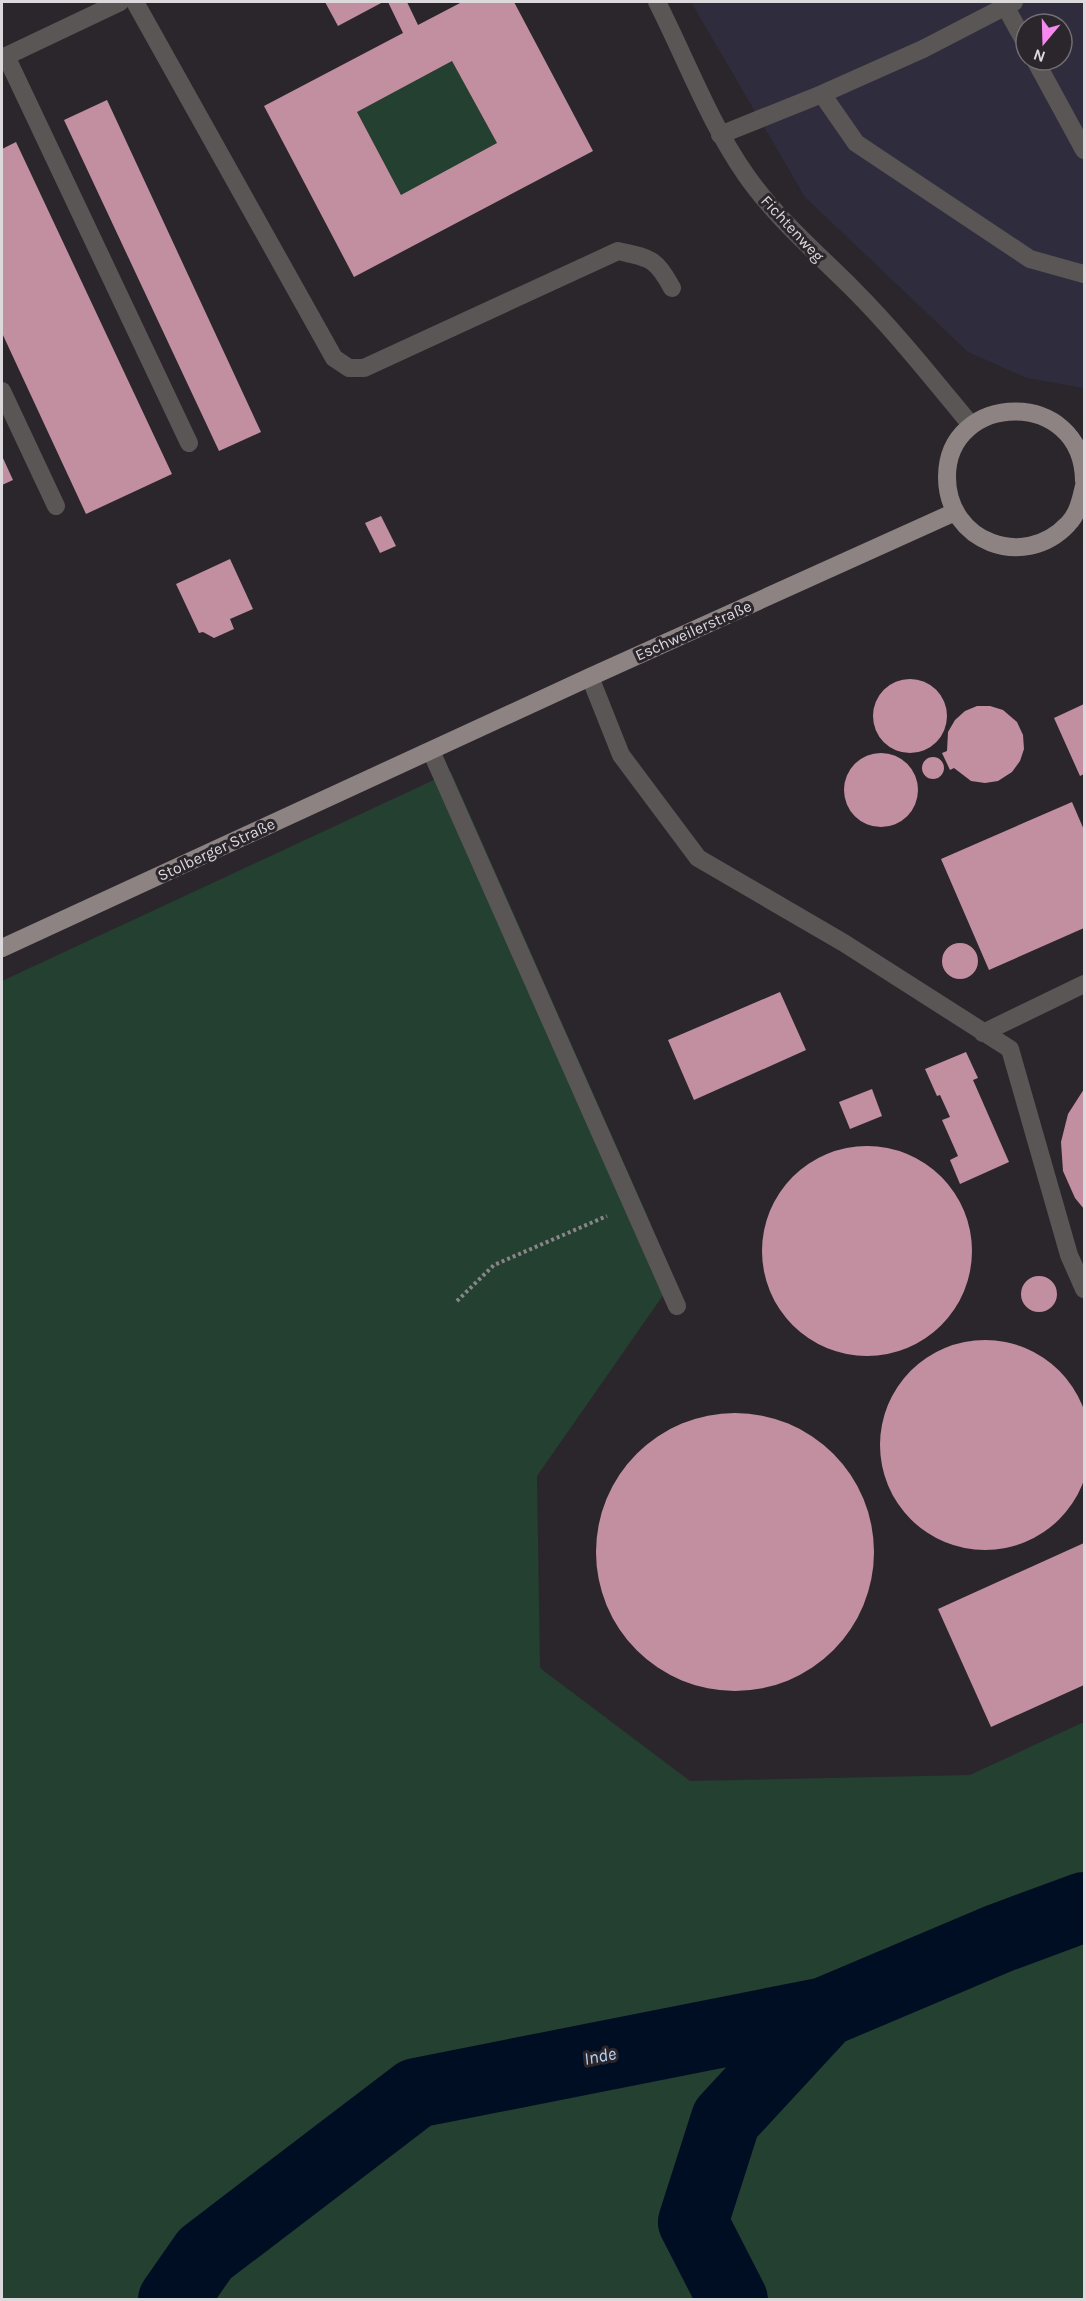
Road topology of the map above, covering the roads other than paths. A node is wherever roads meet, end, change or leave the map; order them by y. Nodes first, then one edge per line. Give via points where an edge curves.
1 (120, 2) edge
2 (135, 2) edge
3 (657, 2) edge
4 (1010, 4) edge
5 (4, 57) edge
6 (1042, 72) edge
7 (822, 94) junction
8 (720, 135) junction
9 (1084, 150) edge
10 (1084, 274) edge
11 (672, 288) dead end
12 (2, 391) edge
13 (971, 425) junction
14 (189, 443) dead end
15 (1083, 453) edge
16 (1084, 481) edge
17 (1084, 486) edge
18 (56, 506) dead end
19 (955, 512) junction
20 (590, 677) junction
21 (431, 751) junction
22 (2, 948) edge
23 (1084, 984) edge
24 (983, 1033) junction
25 (1084, 1289) edge
26 (677, 1306) dead end

1 - 5 street
2 - 11 street via 334,358 349,368 364,368 618,250 642,256 661,267
3 - 8 street, Fichtenweg
4 - 7 street via 923,49
5 - 14 street
6 - 9 street
7 - 8 street
7 - 10 street via 856,143 1030,259
8 - 13 street, Fichtenweg via 778,217 853,289
12 - 18 street
13 - 15 main road via 1004,412 1036,413 1056,423
13 - 19 main road via 949,465 948,494
15 - 16 main road
17 - 19 main road via 1081,502 1070,522 1053,537 1032,546 1010,548 988,542 969,530
19 - 20 main road, Eschweilerstraße
20 - 21 main road, Eschweilerstraße
20 - 24 street via 621,755 698,858 844,943
21 - 22 main road, Stolberger Straße
21 - 26 street
23 - 24 street
24 - 25 street via 1010,1049 1069,1255

